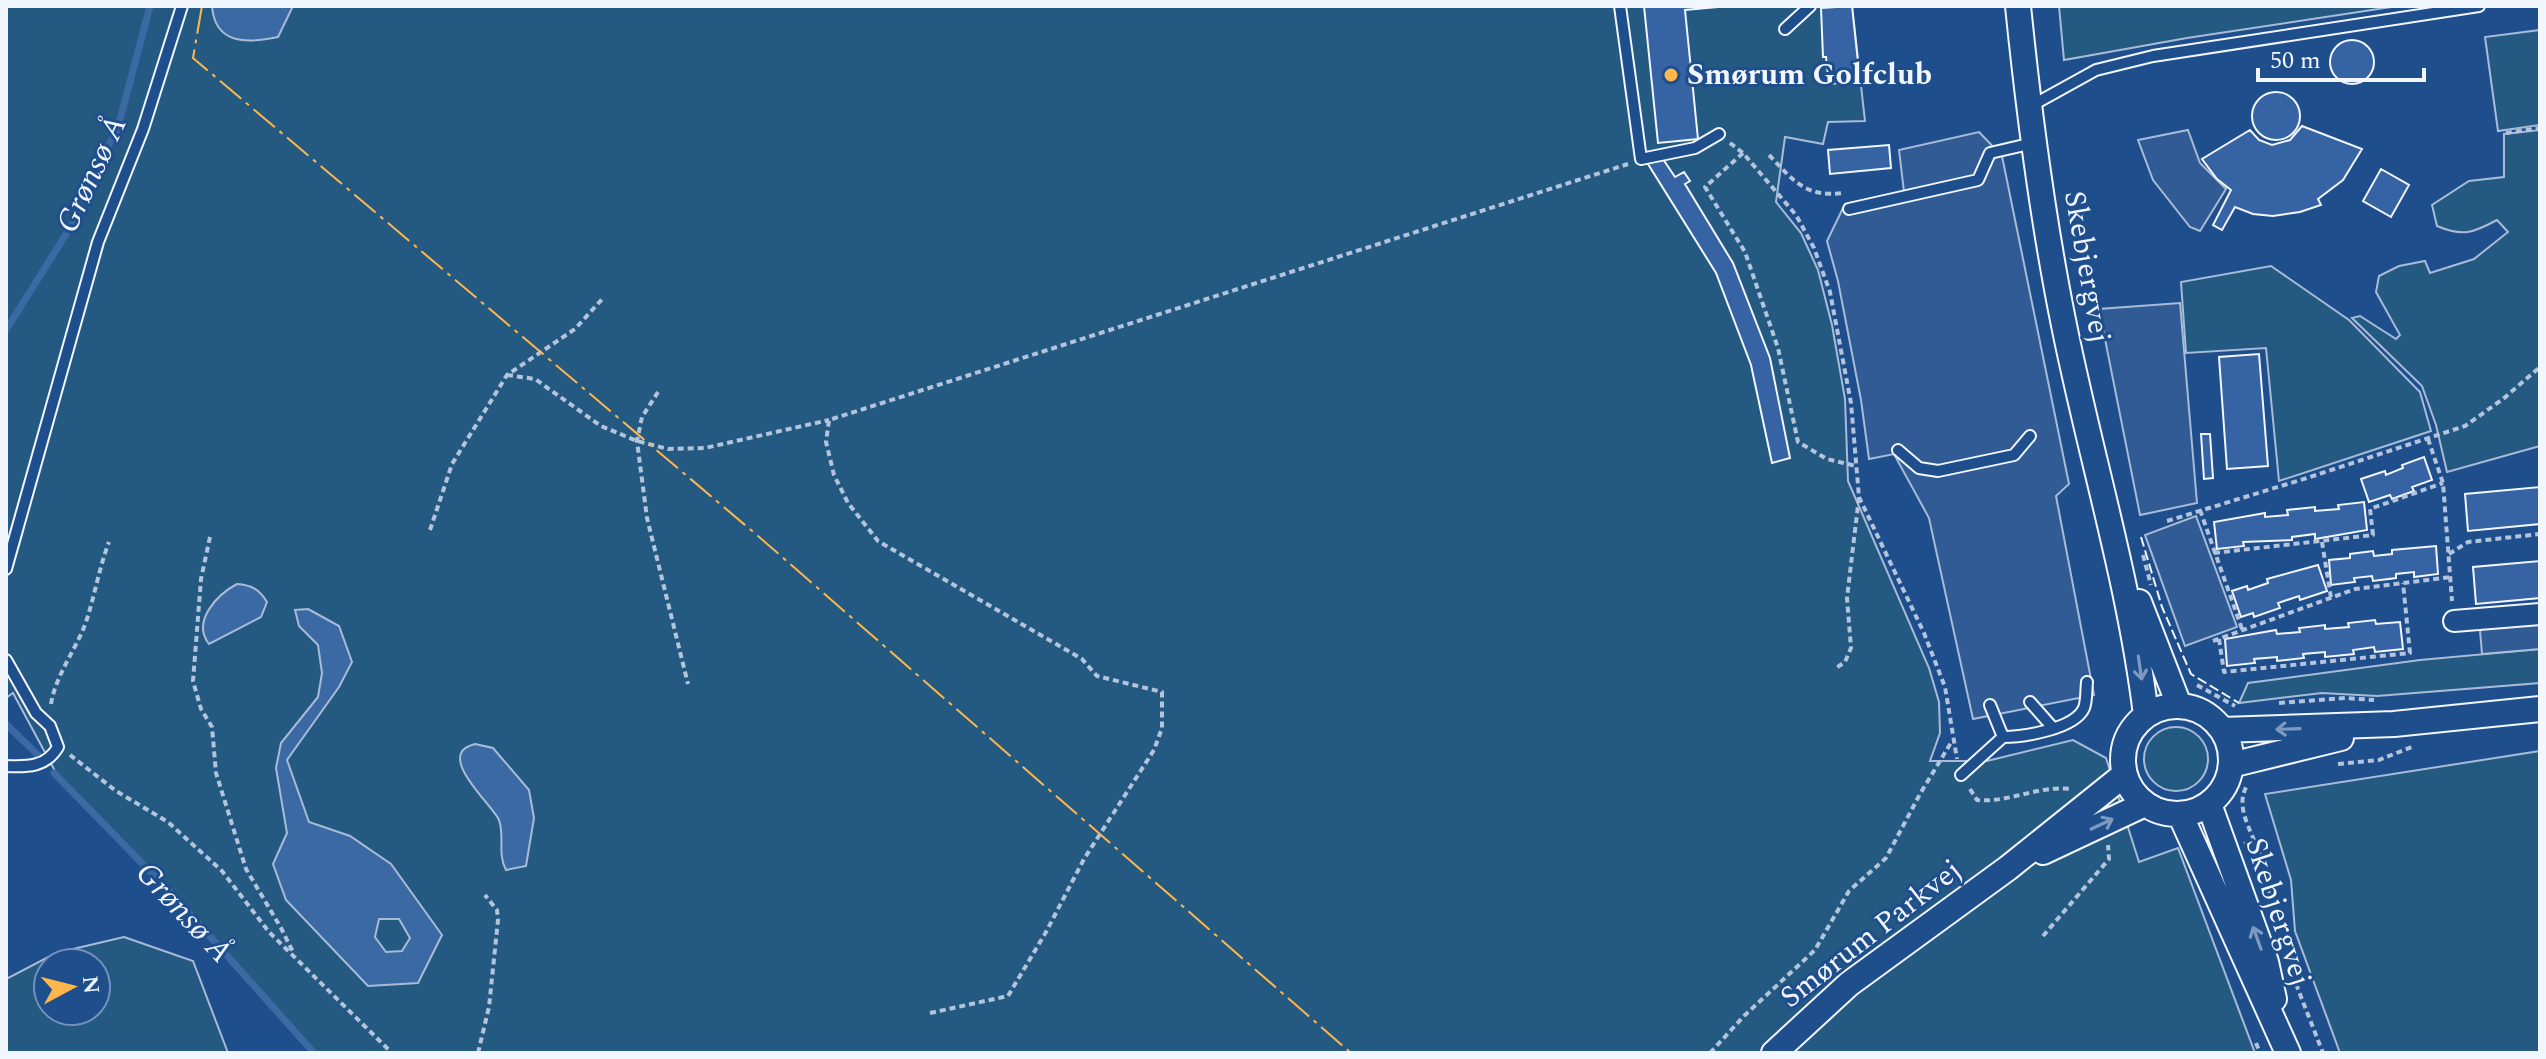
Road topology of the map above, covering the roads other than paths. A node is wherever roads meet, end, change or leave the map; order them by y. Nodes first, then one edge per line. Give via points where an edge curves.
1 (182, 6) edge
2 (1620, 6) edge
3 (1810, 6) edge
4 (2018, 6) edge
5 (2479, 6) edge
6 (1785, 29) dead end
7 (2029, 107) junction
8 (1719, 134) road end
9 (2033, 143) junction
10 (1849, 209) dead end
11 (2030, 436) dead end
12 (1898, 450) dead end
13 (2113, 537) junction
14 (6, 569) edge
15 (2540, 614) edge
16 (2454, 621) road end
17 (6, 660) edge
18 (2075, 683) dead end
19 (2030, 702) dead end
20 (1990, 705) dead end
21 (2179, 705) junction
22 (2540, 709) edge
23 (2146, 715) junction
24 (2394, 724) junction
25 (2053, 728) junction
26 (2222, 730) junction
27 (2003, 737) junction
28 (2231, 765) junction
29 (6, 766) edge
30 (1961, 775) dead end
31 (2124, 775) junction
32 (2145, 804) junction
33 (2209, 804) junction
34 (2180, 814) junction
35 (2008, 868) junction
36 (2286, 1047) edge
37 (1774, 1053) edge

1 - 14 lane via 143,129 98,242
2 - 8 lane via 1641,159 1695,148
3 - 6 lane
4 - 7 street, Skebjergvej
5 - 7 lane via 2153,56 2096,70
7 - 9 street, Skebjergvej
9 - 10 lane via 1990,153 1978,180
9 - 13 street, Skebjergvej via 2064,327
11 - 12 lane via 2014,455 1938,471 1919,468
13 - 21 street, Skebjergvej
13 -> 23 street, Skebjergvej
15 - 16 street
17 - 29 lane via 58,747 37,766
18 - 25 lane via 2086,688 2084,708 2076,718
19 - 25 lane
20 - 27 lane
21 - 23 street
21 - 26 street via 2203,713
22 - 24 street
23 - 31 street via 2125,741
24 -> 26 street
24 - 28 street
25 - 27 lane
26 - 28 street
27 - 30 lane
28 - 33 street via 2224,787
31 - 32 street
31 - 35 street, Smørum Parkvej
32 - 34 street
35 -> 32 street, Smørum Parkvej
33 - 34 street
36 -> 33 street, Skebjergvej via 2266,962
34 - 36 street, Skebjergvej
35 - 37 street, Smørum Parkvej via 1849,984

